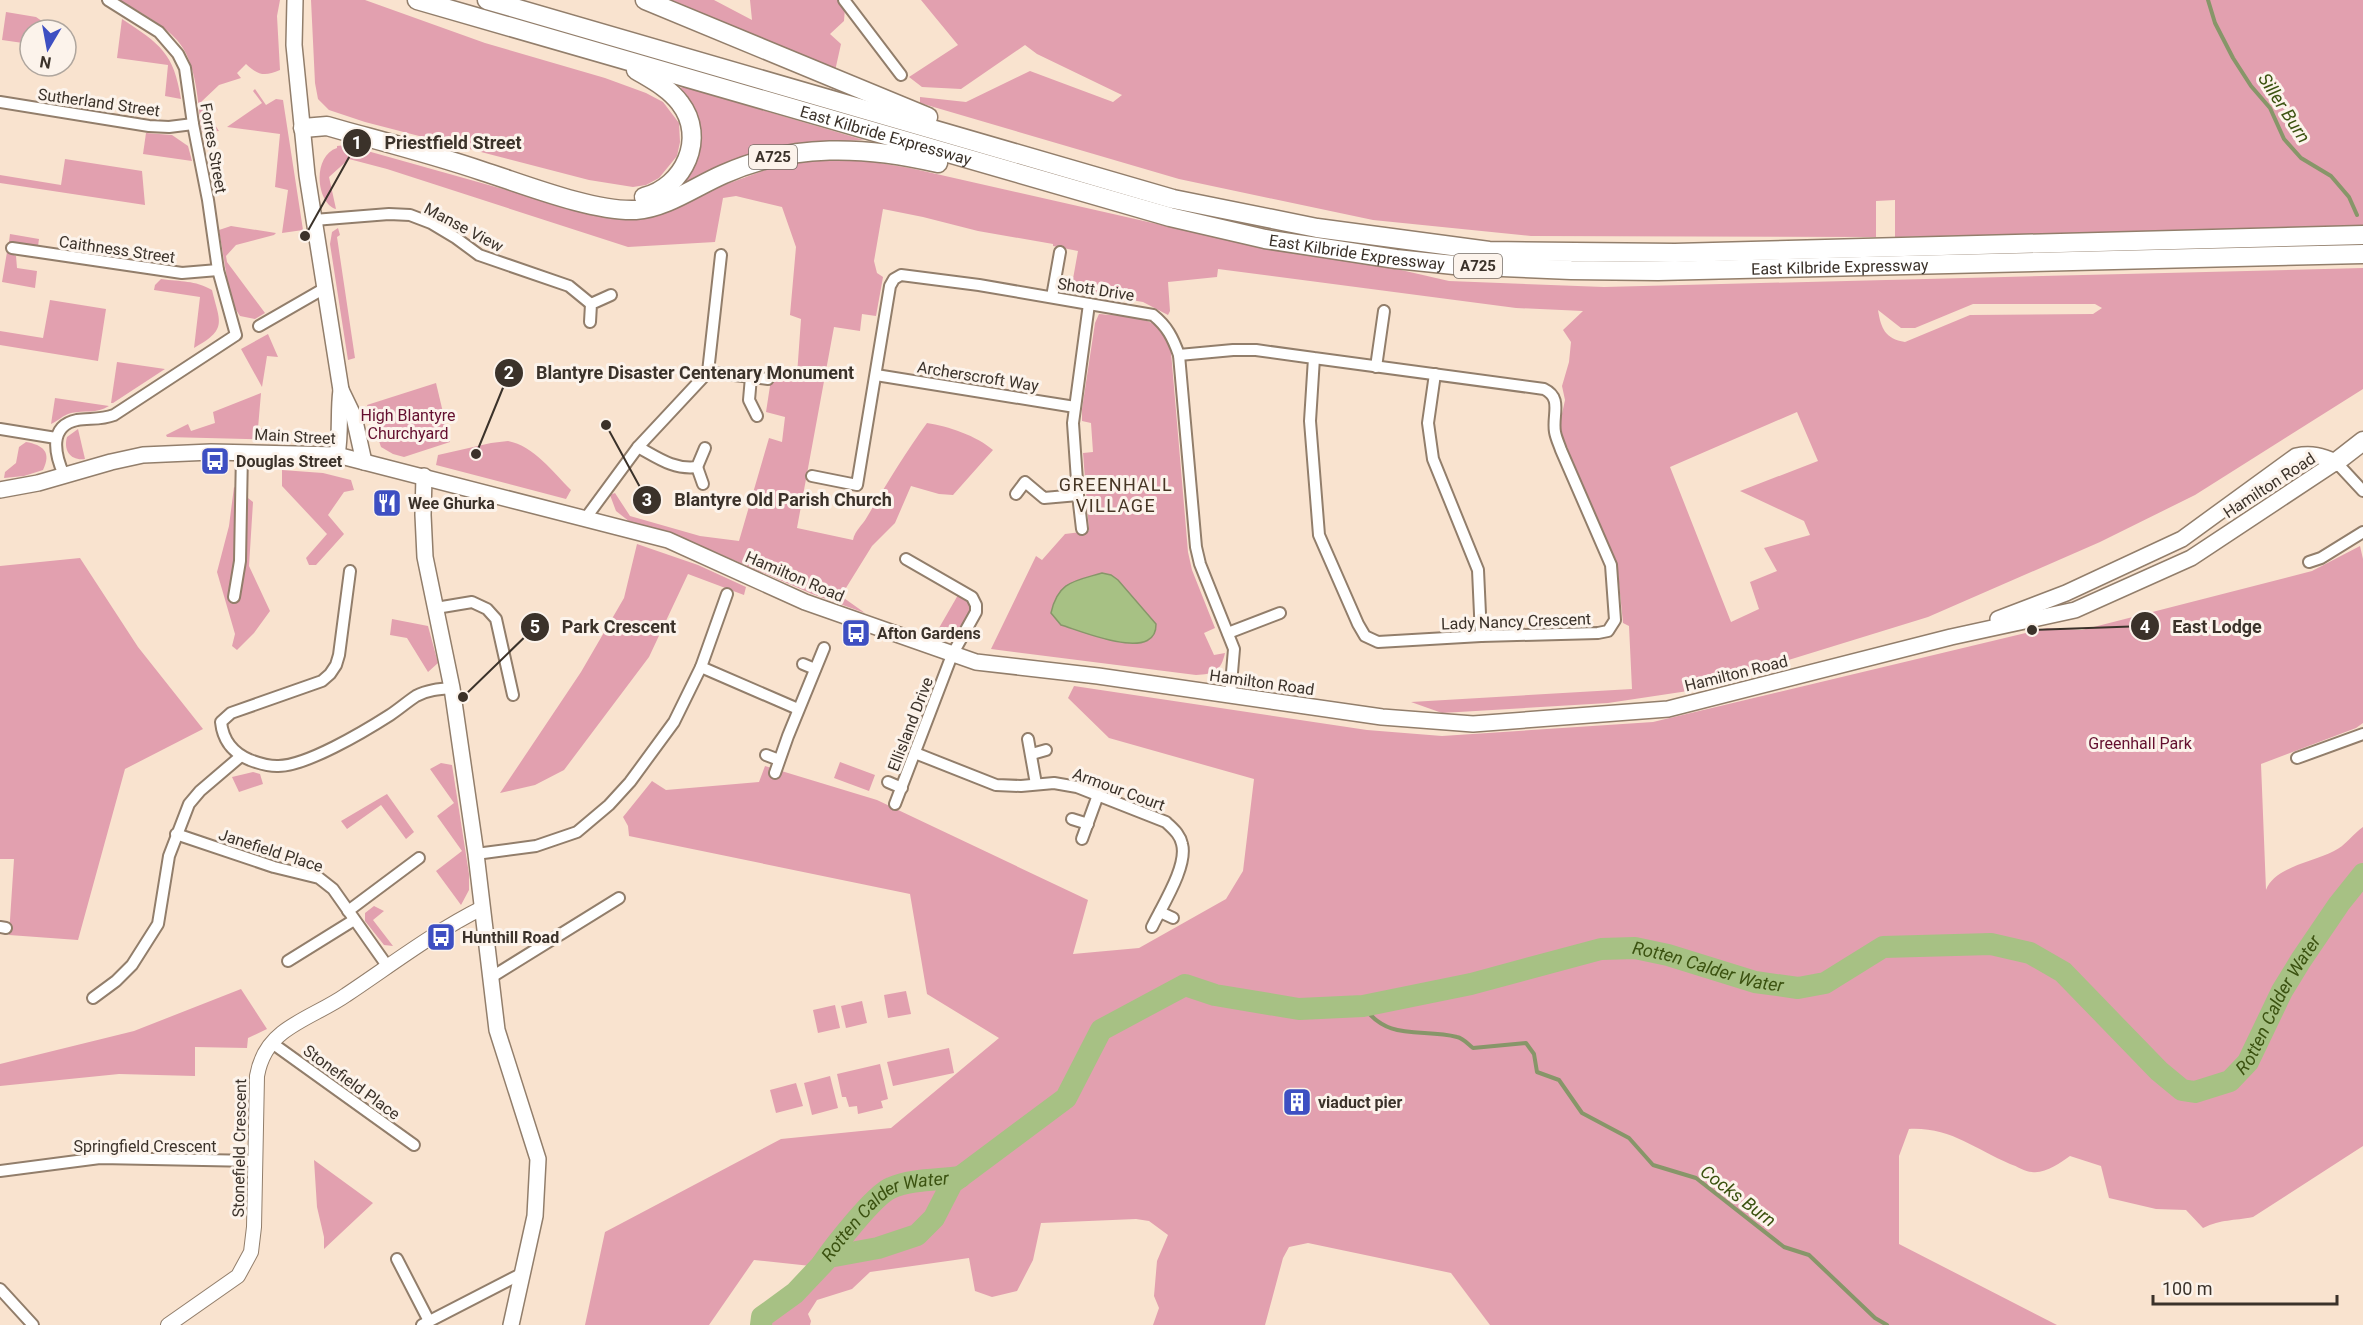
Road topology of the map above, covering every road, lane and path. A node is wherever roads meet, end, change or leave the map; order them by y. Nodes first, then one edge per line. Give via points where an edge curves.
1 (108, 0) edge
2 (295, 0) edge
3 (417, 0) edge
4 (487, 0) edge
5 (645, 0) edge
6 (844, 0) edge
7 (619, 59) junction
8 (901, 75) dead end
9 (0, 102) edge
10 (193, 124) junction
11 (303, 128) junction
12 (1026, 157) junction
13 (442, 158) junction
14 (1115, 202) junction
15 (314, 220) junction
16 (2363, 235) edge
17 (12, 248) dead end
18 (1060, 252) dead end
19 (2363, 254) edge
20 (721, 255) dead end
21 (218, 270) junction
22 (325, 288) junction
23 (611, 296) dead end
24 (1052, 297) junction
25 (591, 304) junction
26 (1089, 304) junction
27 (1384, 310) dead end
28 (590, 322) dead end
29 (259, 326) dead end
30 (1179, 356) junction
31 (1314, 358) junction
32 (1376, 367) junction
33 (708, 372) junction
34 (1435, 374) junction
35 (876, 375) junction
36 (751, 378) junction
37 (768, 379) dead end
38 (341, 390) junction
39 (1075, 407) junction
40 (757, 416) dead end
41 (0, 429) edge
42 (56, 438) junction
43 (2363, 441) edge
44 (638, 447) junction
45 (705, 448) dead end
46 (242, 452) junction
47 (337, 455) junction
48 (364, 462) junction
49 (2336, 462) junction
50 (697, 467) junction
51 (64, 475) junction
52 (424, 476) junction
53 (812, 476) dead end
54 (703, 484) dead end
55 (0, 490) edge
56 (2363, 491) edge
57 (1016, 494) dead end
58 (1078, 495) junction
59 (585, 519) junction
60 (1083, 529) dead end
61 (2363, 532) edge
62 (906, 559) dead end
63 (2309, 562) dead end
64 (350, 571) dead end
65 (727, 594) dead end
66 (234, 597) dead end
67 (436, 608) junction
68 (1280, 613) dead end
69 (1228, 633) junction
70 (1481, 636) junction
71 (1951, 637) junction
72 (824, 648) dead end
73 (952, 655) junction
74 (802, 664) dead end
75 (701, 667) junction
76 (815, 669) junction
77 (452, 688) junction
78 (513, 695) dead end
79 (1230, 696) junction
80 (798, 709) junction
81 (2363, 735) edge
82 (1028, 739) dead end
83 (1046, 750) dead end
84 (915, 753) junction
85 (1032, 754) junction
86 (766, 755) dead end
87 (241, 756) junction
88 (2296, 758) dead end
89 (779, 760) junction
90 (775, 773) dead end
91 (888, 782) dead end
92 (1036, 784) junction
93 (902, 788) junction
94 (1098, 795) junction
95 (896, 804) dead end
96 (1072, 819) dead end
97 (1088, 824) junction
98 (176, 834) junction
99 (1082, 839) dead end
100 (476, 854) junction
101 (419, 858) dead end
102 (619, 898) dead end
103 (482, 908) junction
104 (1160, 912) junction
105 (351, 915) junction
106 (1173, 918) dead end
107 (1152, 927) dead end
108 (288, 961) dead end
109 (388, 967) junction
110 (490, 978) junction
111 (93, 998) dead end
112 (272, 1043) junction
113 (414, 1145) dead end
114 (255, 1161) junction
115 (0, 1170) edge
116 (397, 1259) dead end
117 (523, 1273) junction
118 (0, 1289) edge
119 (425, 1323) edge
120 (33, 1325) edge
121 (168, 1325) edge
122 (511, 1325) edge

1 - 10 street, Forres Street via 159,32 178,54 185,68
2 - 11 main road via 294,45
3 - 7 highway, East Kilbride Expressway / A725
4 - 12 highway, East Kilbride Expressway / A725
5 - 12 highway, A725 via 890,103 990,137
6 - 8 street
7 - 13 highway, A725 via 668,91 689,118 692,144 686,163 678,178 662,190 643,197 623,198
7 - 14 highway, East Kilbride Expressway / A725
9 - 10 street, Sutherland Street via 149,126
10 - 21 street, Forres Street
11 - 13 highway, A725 via 334,128
11 - 15 main road
12 - 16 highway, East Kilbride Expressway / A725 via 1173,199 1257,218 1489,251 1675,253
13 - 14 highway, A725 via 568,198 633,210 661,204 752,163 795,152 842,149 916,158
14 - 19 highway, East Kilbride Expressway / A725 via 1265,239 1338,251 1454,265 1561,270
15 - 22 main road
15 - 25 street, Manse View via 410,215 431,223 478,255 569,286
17 - 21 street, Caithness Street via 182,273
18 - 24 street
20 - 33 street
21 - 42 street, Forres Street via 236,335 114,415 76,420 61,428
22 - 29 street
22 - 38 main road
23 - 25 street
24 - 26 street, Shott Drive
24 - 35 street, Shott Drive via 901,275 890,286
25 - 28 street
26 - 30 street, Shott Drive via 1153,315 1174,339
26 - 39 street
27 - 32 street
30 - 31 street, Lady Nancy Crescent via 1256,350
30 - 69 street, Shott Drive via 1196,547
31 - 32 street, Lady Nancy Crescent
31 - 70 street, Lady Nancy Crescent via 1310,421 1319,535 1365,636 1378,642
32 - 34 street, Lady Nancy Crescent
33 - 36 street
33 - 44 street
34 - 70 street via 1428,423 1433,459 1478,570
34 - 70 street, Lady Nancy Crescent via 1551,392 1555,398 1554,430 1611,565 1615,620 1608,631
35 - 39 street, Archerscroft Way
35 - 53 street, Shott Drive via 857,485
36 - 37 street
36 - 40 street via 748,400
38 - 47 main road
38 - 48 main road via 354,417
39 - 58 street
41 - 42 street
42 - 51 street via 56,455
43 - 49 highway
44 - 50 street via 672,466
44 - 59 street
45 - 50 street
46 - 47 main road, Main Street
46 - 51 main road, Main Street via 143,455
46 - 66 street via 240,561
47 - 48 main road, Main Street
48 - 52 main road, Main Street
49 - 56 street
49 - 71 main road, Hamilton Road via 2191,558 2075,610
49 - 71 main road, Hamilton Road via 2309,453 2296,456 2182,539 2066,593
50 - 54 street
51 - 55 main road, Main Street
52 - 59 main road, Main Street
52 - 67 main road via 423,542
57 - 58 street via 1025,482 1044,498
58 - 60 street
59 - 73 main road, Hamilton Road via 668,540 805,602
61 - 63 street
62 - 73 street, Ellisland Drive via 972,597 976,605 976,612
64 - 87 street via 336,665 322,681 240,709 221,722 229,746
65 - 75 street
67 - 77 main road
67 - 78 street via 472,602 487,609 495,619
68 - 69 street
69 - 79 street, Shott Drive via 1234,649
71 - 79 main road, Hamilton Road via 1668,710 1473,724 1382,717
72 - 76 street
73 - 79 main road, Hamilton Road via 976,662
73 - 84 street, Ellisland Drive
74 - 76 street
75 - 80 street
75 - 100 street via 674,722 630,782 577,832 536,846
76 - 80 street
77 - 87 street via 417,696 367,730 293,765 260,764
77 - 100 main road
80 - 89 street
81 - 88 street
82 - 85 street
83 - 85 street
84 - 92 street, Armour Court via 996,785
84 - 93 street, Ellisland Drive
85 - 92 street
86 - 89 street
87 - 98 street via 189,804
89 - 90 street
91 - 93 street
92 - 94 street, Armour Court via 1077,787
93 - 95 street, Ellisland Drive
94 - 97 street
94 - 104 street, Armour Court via 1166,822 1177,832 1184,856
96 - 97 street
97 - 99 street
98 - 105 street, Janefield Place via 319,878 333,889
98 - 111 street via 164,877 158,924 132,965
100 - 103 main road
101 - 105 street
102 - 110 street
103 - 109 street, Stonefield Crescent
103 - 110 main road
104 - 106 street
104 - 107 street, Armour Court
105 - 108 street
105 - 109 street, Janefield Place
109 - 112 street, Stonefield Crescent
110 - 117 main road via 497,1030 538,1159 535,1216
112 - 113 street, Stonefield Place
112 - 114 street, Stonefield Crescent via 257,1076
114 - 115 street, Springfield Crescent via 100,1158
114 - 121 street, Stonefield Crescent via 254,1227 246,1264 231,1282
116 - 119 street
117 - 119 street
117 - 122 main road
118 - 120 street

